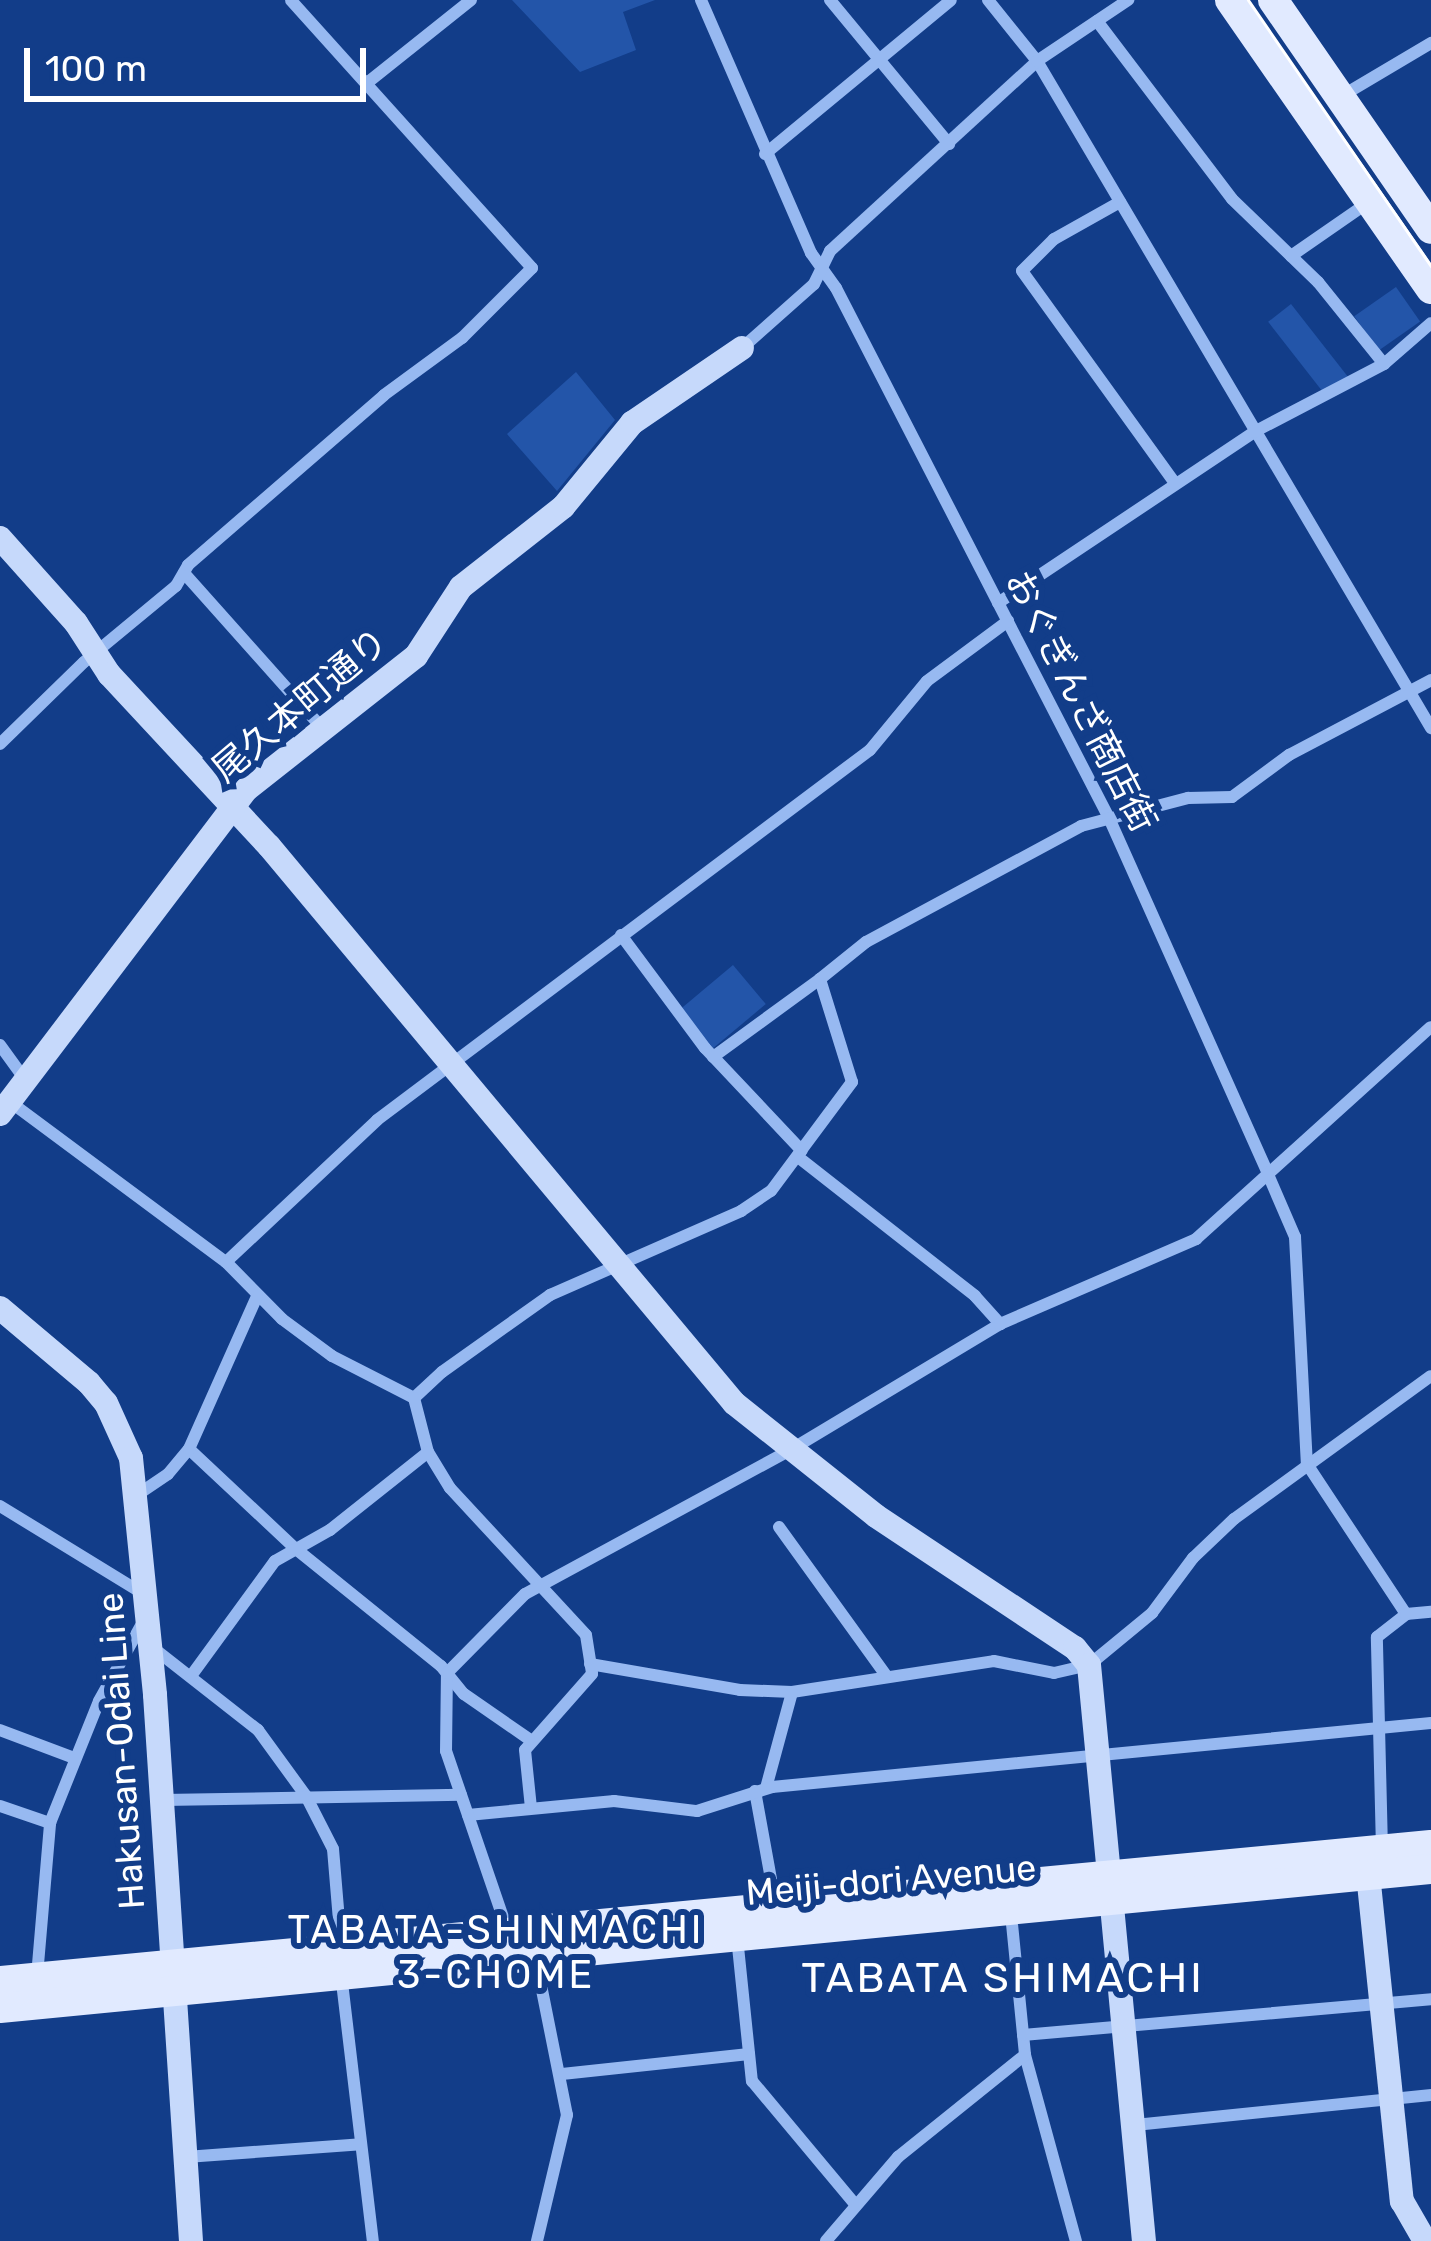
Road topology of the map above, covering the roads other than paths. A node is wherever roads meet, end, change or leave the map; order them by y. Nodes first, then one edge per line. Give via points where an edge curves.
1 (291, 0) edge
2 (471, 0) edge
3 (700, 0) edge
4 (830, 0) edge
5 (951, 0) edge
6 (988, 0) edge
7 (1128, 0) edge
8 (1230, 0) edge
9 (1273, 0) edge
10 (1097, 21) junction
11 (1431, 43) edge
12 (880, 60) junction
13 (1037, 61) junction
14 (367, 83) junction
15 (1340, 98) junction
16 (949, 144) junction
17 (765, 154) junction
18 (1120, 202) junction
19 (1370, 202) junction
20 (1431, 229) edge
21 (1291, 256) junction
22 (824, 266) junction
23 (1431, 289) edge
24 (1431, 323) edge
25 (742, 348) joint
26 (1384, 364) junction
27 (1254, 432) junction
28 (1175, 483) junction
29 (0, 538) edge
30 (184, 572) junction
31 (998, 603) junction
32 (1007, 621) junction
33 (94, 653) junction
34 (1431, 680) edge
35 (1409, 692) junction
36 (321, 727) junction
37 (1431, 728) edge
38 (0, 744) edge
39 (232, 806) junction
40 (1109, 818) junction
41 (621, 934) junction
42 (820, 979) junction
43 (1431, 1027) edge
44 (0, 1045) edge
45 (712, 1057) junction
46 (450, 1064) junction
47 (24, 1078) junction
48 (4, 1107) edge
49 (800, 1154) junction
50 (1267, 1172) junction
51 (226, 1262) junction
52 (615, 1265) junction
53 (256, 1296) junction
54 (0, 1308) edge
55 (1000, 1324) junction
56 (1431, 1376) edge
57 (414, 1398) junction
58 (190, 1449) junction
59 (792, 1449) junction
60 (428, 1452) junction
61 (1306, 1464) junction
62 (137, 1495) junction
63 (0, 1506) edge
64 (779, 1527) dead end
65 (296, 1549) junction
66 (537, 1583) junction
67 (148, 1604) junction
68 (1431, 1612) edge
69 (1406, 1614) junction
70 (151, 1646) junction
71 (590, 1664) junction
72 (1089, 1665) junction
73 (447, 1673) junction
74 (191, 1676) junction
75 (887, 1677) junction
76 (792, 1692) junction
77 (1431, 1723) edge
78 (1378, 1728) junction
79 (0, 1730) edge
80 (529, 1739) junction
81 (1098, 1753) junction
82 (74, 1758) junction
83 (760, 1790) junction
84 (306, 1796) junction
85 (461, 1796) junction
86 (162, 1800) junction
87 (1, 1808) edge
88 (531, 1808) junction
89 (468, 1815) junction
90 (50, 1822) junction
91 (1431, 1845) edge
92 (1375, 1862) junction
93 (1431, 1869) edge
94 (1112, 1886) junction
95 (776, 1908) junction
96 (1011, 1909) junction
97 (508, 1933) junction
98 (736, 1934) junction
99 (535, 1953) junction
100 (341, 1959) junction
101 (173, 1975) junction
102 (37, 1977) junction
103 (0, 1981) edge
104 (1431, 1999) edge
105 (1382, 2004) junction
106 (0, 2008) edge
107 (1125, 2022) junction
108 (1023, 2035) junction
109 (749, 2054) junction
110 (1025, 2055) junction
111 (562, 2074) junction
112 (1431, 2096) edge
113 (1391, 2100) junction
114 (1135, 2125) junction
115 (361, 2144) junction
116 (187, 2157) junction
117 (855, 2204) junction
118 (1431, 2234) edge
119 (831, 2239) edge
120 (191, 2241) edge
121 (373, 2241) edge
122 (537, 2241) edge
123 (1076, 2241) edge
124 (1144, 2241) edge
125 (1425, 2241) edge

1 - 14 street
2 - 14 street
3 - 17 street, おぐぎんざ商店街
4 - 12 street
5 - 12 street
6 - 13 street
7 - 10 street
8 - 19 main road
9 - 15 main road
10 - 13 street
10 - 21 street via 1232,199
11 - 15 street
12 - 16 street
12 - 17 street
13 - 16 street
13 - 18 street
14 - 30 street via 532,268 462,338 384,395
15 - 20 main road
16 - 22 street via 830,250
17 - 22 street, おぐぎんざ商店街
18 - 27 street
18 - 28 street via 1054,239 1022,271
19 - 21 street
19 - 23 main road
21 - 26 street
22 - 25 street
22 - 31 street, おぐぎんざ商店街
24 - 26 street
25 - 36 street, 尾久本町通り via 632,422 563,507 461,587 416,656
26 - 27 street
27 - 28 street
27 - 35 street
28 - 31 street
29 - 33 street
30 - 33 street
30 - 36 street
31 - 32 street, おぐぎんざ商店街
32 - 40 street, おぐぎんざ商店街
32 - 41 street via 928,681 870,750
33 - 38 street
33 - 39 street
34 - 35 street
35 - 37 street
35 - 40 street via 1289,755 1232,797 1188,798
36 - 39 street, 尾久本町通り
39 - 46 street
39 - 47 street, 尾久本町通り
40 - 42 street via 1006,862 866,942
40 - 50 street, おぐぎんざ商店街
41 - 45 street
41 - 46 street
42 - 45 street
42 - 49 street via 852,1082
43 - 50 street
44 - 47 street
45 - 49 street
46 - 51 street via 323,1167
46 - 52 street
47 - 48 street, 尾久本町通り
48 - 51 street
49 - 52 street via 771,1191 741,1211
49 - 55 street
50 - 55 street via 1196,1239
50 - 61 street, おぐぎんざ商店街 via 1295,1238
51 - 53 street
52 - 57 street via 550,1295
52 - 59 street via 734,1403
53 - 57 street via 360,1374
53 - 58 street
54 - 62 street, Hakusan-Odai Line via 106,1403
55 - 59 street
56 - 61 street
57 - 60 street
58 - 62 street
58 - 65 street
59 - 66 street
59 - 72 street
60 - 65 street
60 - 66 street via 475,1519
61 - 69 street
61 - 72 street via 1234,1519 1153,1613
62 - 67 street, Hakusan-Odai Line
63 - 67 street
64 - 75 street
65 - 73 street
65 - 74 street via 275,1561
66 - 71 street via 586,1634
66 - 73 street
67 - 70 street, Hakusan-Odai Line
67 - 82 street
68 - 69 street
69 - 78 street via 1377,1637
70 - 74 street
70 - 86 street, Hakusan-Odai Line
71 - 76 street
71 - 80 street via 592,1674
72 - 75 street via 1054,1673 994,1661
72 - 81 street
73 - 80 street
73 - 85 street via 446,1751
74 - 84 street via 258,1730
75 - 76 street
76 - 83 street
77 - 78 street
78 - 81 street
78 - 92 street
79 - 82 street
80 - 88 street
81 - 83 street
81 - 94 street
82 - 90 street
83 - 88 street via 697,1810 614,1801
83 - 95 street
84 - 85 street
84 - 86 street
84 - 100 street via 333,1849
85 - 89 street
86 - 101 street, Hakusan-Odai Line
87 - 90 street
88 - 89 street
89 - 97 street
90 - 102 street
91 - 92 main road, Meiji-dori Avenue
92 - 93 main road, Meiji-dori Avenue
92 - 94 main road, Meiji-dori Avenue
92 - 105 street
94 - 95 main road, Meiji-dori Avenue
94 - 96 main road, Meiji-dori Avenue
94 - 107 street
95 - 97 main road, Meiji-dori Avenue
96 - 98 main road, Meiji-dori Avenue
96 - 108 street
97 - 100 main road, Meiji-dori Avenue
98 - 99 main road, Meiji-dori Avenue
98 - 109 street
99 - 100 main road, Meiji-dori Avenue
99 - 111 street
100 - 101 main road, Meiji-dori Avenue
100 - 115 street
101 - 102 main road, Meiji-dori Avenue
101 - 106 main road, Meiji-dori Avenue
101 - 116 street, Hakusan-Odai Line
102 - 103 main road, Meiji-dori Avenue
104 - 105 street
105 - 107 street
105 - 113 street
107 - 108 street
107 - 114 street
108 - 110 street
109 - 111 street
109 - 117 street via 752,2081
110 - 117 street via 898,2157
110 - 123 street
111 - 122 street via 567,2115
112 - 113 street
113 - 114 street
113 - 125 street via 1402,2201
114 - 124 street
115 - 116 street
115 - 121 street
116 - 120 street, Hakusan-Odai Line
117 - 119 street
118 - 125 street

